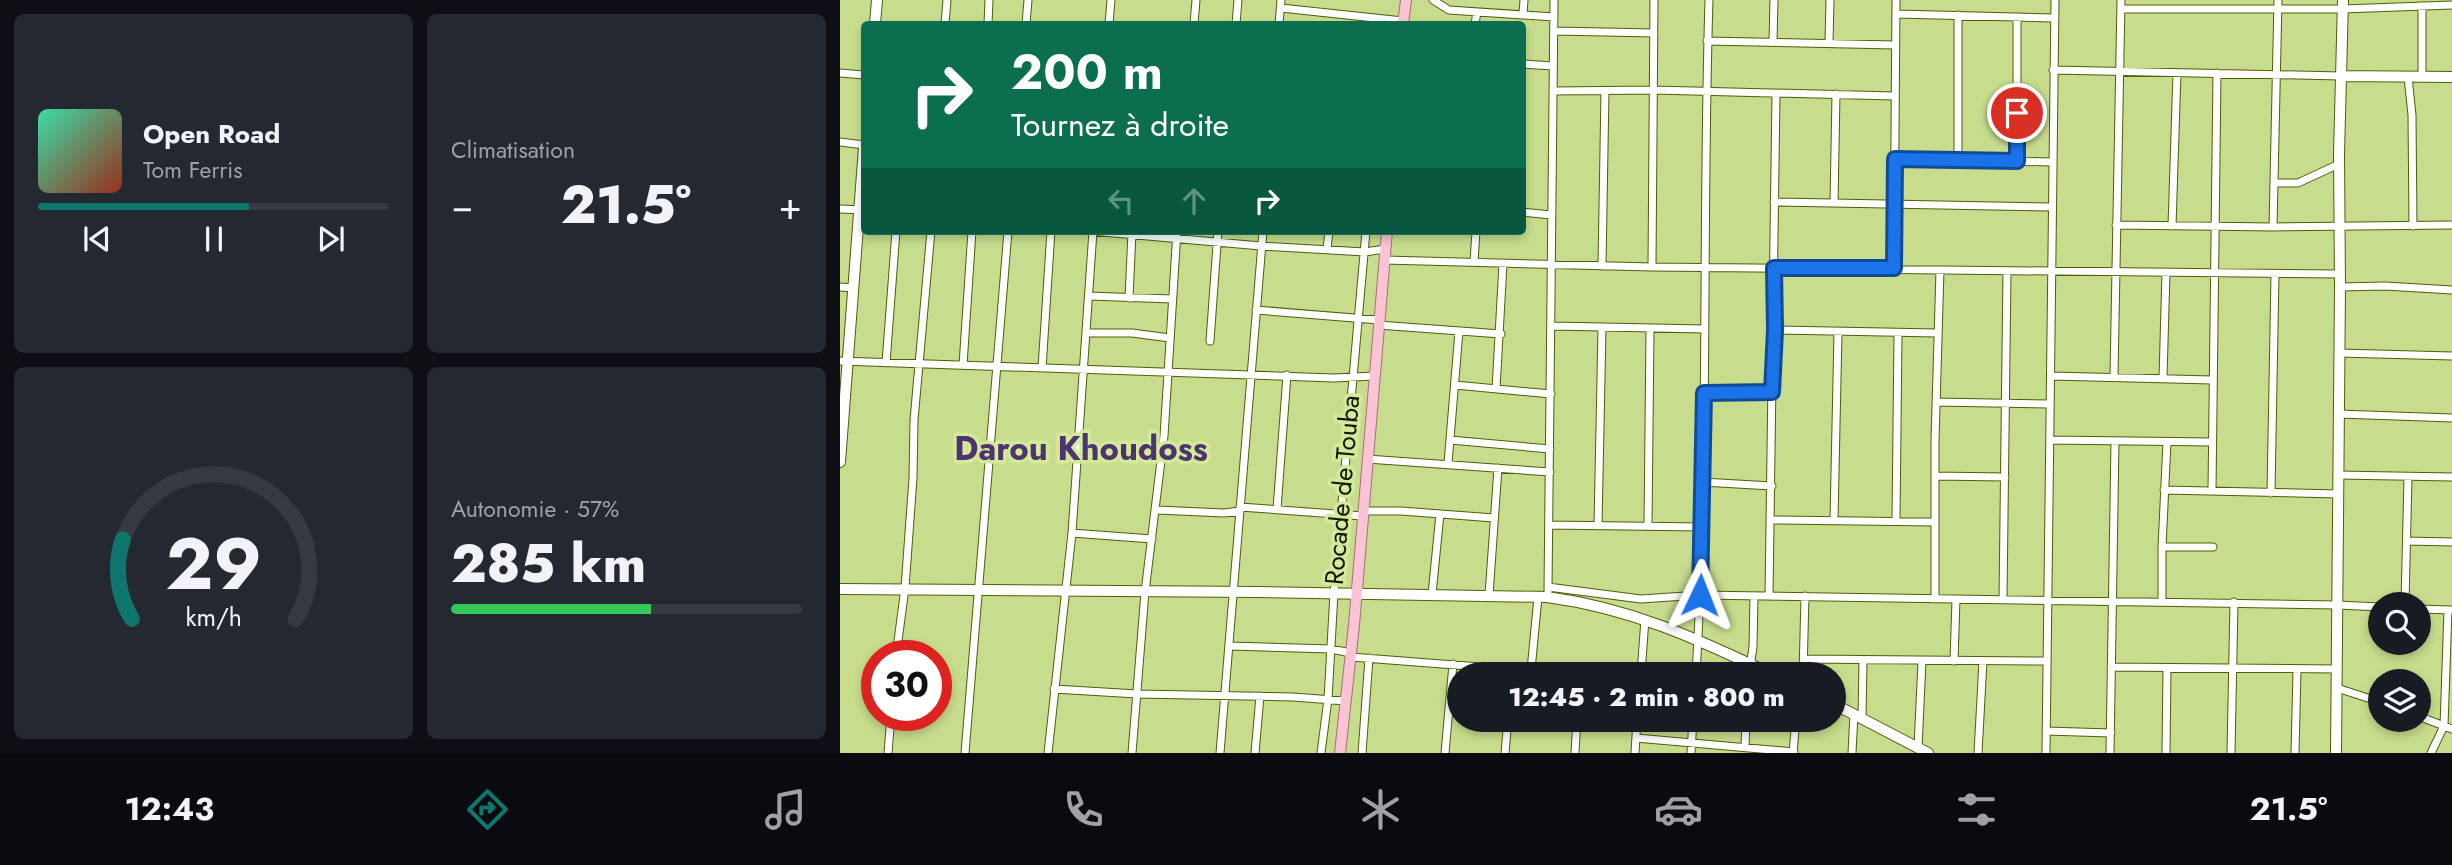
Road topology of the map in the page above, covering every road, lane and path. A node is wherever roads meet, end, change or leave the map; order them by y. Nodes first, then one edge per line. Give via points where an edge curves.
1 (877, 0) edge
2 (947, 0) edge
3 (989, 0) edge
4 (1028, 0) edge
5 (1111, 0) edge
6 (1196, 0) edge
7 (1238, 0) edge
8 (1406, 0) edge
9 (1433, 0) edge
10 (1524, 0) edge
11 (1554, 0) edge
12 (1654, 0) edge
13 (1709, 0) edge
14 (1774, 0) edge
15 (1830, 0) edge
16 (1896, 0) edge
17 (2055, 0) edge
18 (2121, 0) edge
19 (2278, 0) edge
20 (1281, 4) edge
21 (2343, 5) edge
22 (2452, 5) edge
23 (2422, 6) junction
24 (2121, 9) junction
25 (2278, 9) junction
26 (1476, 12) junction
27 (1346, 14) junction
28 (1523, 14) junction
29 (1896, 14) junction
30 (1958, 15) junction
31 (1555, 17) junction
32 (2017, 17) junction
33 (2054, 18) junction
34 (875, 21) edge
35 (945, 21) edge
36 (988, 21) edge
37 (1026, 21) edge
38 (1109, 21) edge
39 (1194, 21) edge
40 (1236, 21) edge
41 (1345, 21) edge
42 (1378, 21) edge
43 (1403, 21) edge
44 (1475, 21) edge
45 (1555, 31) junction
46 (1654, 33) junction
47 (1707, 41) junction
48 (1773, 42) junction
49 (1829, 43) junction
50 (1895, 45) junction
51 (1526, 64) edge
52 (1553, 66) junction
53 (2053, 70) junction
54 (2119, 71) junction
55 (2177, 72) junction
56 (840, 73) edge
57 (2217, 73) junction
58 (2276, 74) junction
59 (861, 75) edge
60 (2341, 76) junction
61 (2407, 77) junction
62 (2422, 77) junction
63 (2452, 77) edge
64 (1654, 90) junction
65 (1553, 91) junction
66 (1605, 91) junction
67 (1706, 92) junction
68 (1776, 94) junction
69 (1836, 94) junction
70 (1894, 96) junction
71 (840, 142) edge
72 (861, 146) edge
73 (1895, 159) junction
74 (1958, 159) junction
75 (2017, 161) junction
76 (2052, 162) junction
77 (2339, 164) junction
78 (2274, 183) junction
79 (1774, 202) junction
80 (1834, 203) junction
81 (1894, 204) junction
82 (2051, 207) junction
83 (840, 209) edge
84 (861, 210) edge
85 (1526, 212) edge
86 (1551, 215) junction
87 (861, 219) edge
88 (2116, 225) junction
89 (2452, 225) edge
90 (2172, 226) junction
91 (2216, 226) junction
92 (2413, 226) junction
93 (2273, 227) junction
94 (2339, 227) junction
95 (896, 235) edge
96 (931, 235) edge
97 (972, 235) edge
98 (1008, 235) edge
99 (1051, 235) edge
100 (1092, 235) edge
101 (1132, 235) edge
102 (1176, 235) edge
103 (1217, 235) edge
104 (1262, 235) edge
105 (1329, 235) edge
106 (1366, 235) edge
107 (1386, 235) edge
108 (1476, 235) edge
109 (1217, 242) junction
110 (1261, 246) junction
111 (1327, 249) junction
112 (1365, 252) junction
113 (1384, 255) junction
114 (1474, 262) junction
115 (1503, 264) junction
116 (1550, 265) junction
117 (1602, 266) junction
118 (1652, 267) junction
119 (1706, 267) junction
120 (1774, 268) junction
121 (1894, 268) junction
122 (1940, 270) junction
123 (2007, 271) junction
124 (2052, 271) junction
125 (2117, 271) junction
126 (2166, 272) junction
127 (2215, 273) junction
128 (2276, 274) junction
129 (2340, 274) junction
130 (2340, 287) junction
131 (840, 288) edge
132 (853, 288) junction
133 (2452, 290) edge
134 (1089, 296) junction
135 (1129, 298) junction
136 (1172, 299) junction
137 (1256, 310) junction
138 (1359, 317) junction
139 (1379, 322) junction
140 (1551, 326) junction
141 (1602, 328) junction
142 (1650, 329) junction
143 (1705, 329) junction
144 (1775, 330) junction
145 (1460, 331) junction
146 (1838, 332) junction
147 (1086, 333) junction
148 (1937, 333) junction
149 (1501, 334) junction
150 (1898, 334) junction
151 (1170, 338) junction
152 (1210, 341) dead end
153 (2339, 353) junction
154 (2452, 356) edge
155 (844, 361) edge
156 (886, 363) junction
157 (919, 363) junction
158 (963, 365) junction
159 (997, 366) junction
160 (1042, 368) junction
161 (1083, 370) junction
162 (1169, 372) junction
163 (1251, 374) junction
164 (1287, 375) junction
165 (1374, 376) junction
166 (2051, 376) junction
167 (2114, 376) junction
168 (1354, 377) junction
169 (2163, 378) junction
170 (2212, 380) junction
171 (1455, 385) junction
172 (1496, 389) junction
173 (1772, 392) junction
174 (1704, 393) junction
175 (1551, 394) junction
176 (1936, 402) junction
177 (2004, 402) junction
178 (2049, 404) junction
179 (842, 406) edge
180 (2339, 414) junction
181 (2452, 418) edge
182 (1450, 440) junction
183 (2050, 440) junction
184 (2115, 441) junction
185 (2167, 442) junction
186 (2212, 442) junction
187 (1550, 449) junction
188 (840, 455) edge
189 (1367, 459) junction
190 (1448, 463) junction
191 (1497, 468) junction
192 (1550, 472) junction
193 (2338, 475) junction
194 (1935, 476) junction
195 (2005, 477) junction
196 (2408, 477) junction
197 (2452, 477) edge
198 (1702, 482) junction
199 (1772, 486) junction
200 (2164, 490) junction
201 (2212, 491) junction
202 (2271, 493) junction
203 (2338, 494) junction
204 (1240, 509) junction
205 (1277, 509) junction
206 (1157, 510) junction
207 (1363, 514) junction
208 (1440, 514) junction
209 (1343, 515) junction
210 (1494, 518) junction
211 (1772, 520) junction
212 (1834, 520) junction
213 (1896, 521) junction
214 (1934, 522) junction
215 (1549, 526) junction
216 (1598, 526) junction
217 (1648, 526) junction
218 (1702, 527) junction
219 (1072, 533) junction
220 (1152, 539) junction
221 (2407, 541) junction
222 (2452, 542) edge
223 (2162, 547) junction
224 (2213, 547) dead end
225 (905, 588) junction
226 (840, 589) edge
227 (978, 591) junction
228 (1065, 592) junction
229 (1146, 592) junction
230 (1233, 592) junction
231 (2405, 592) edge
232 (1334, 593) junction
233 (1357, 593) junction
234 (1432, 594) junction
235 (1544, 594) junction
236 (1489, 595) junction
237 (1700, 595) junction
238 (1754, 596) junction
239 (1769, 596) junction
240 (1805, 596) junction
241 (1935, 599) junction
242 (1956, 599) junction
243 (2003, 599) junction
244 (2047, 599) junction
245 (2112, 600) junction
246 (2162, 602) junction
247 (2234, 602) junction
248 (2338, 605) junction
249 (2368, 606) edge
250 (2431, 609) edge
251 (2450, 610) edge
252 (1645, 619) junction
253 (898, 640) edge
254 (1698, 640) junction
255 (1229, 646) junction
256 (1331, 649) junction
257 (1351, 655) junction
258 (1369, 658) junction
259 (1805, 659) junction
260 (1863, 660) junction
261 (1922, 661) junction
262 (1954, 661) junction
263 (1983, 661) junction
264 (2046, 661) junction
265 (1532, 662) edge
266 (1642, 662) edge
267 (1697, 662) edge
268 (1737, 662) edge
269 (1751, 662) edge
270 (1805, 662) edge
271 (1447, 664) edge
272 (2111, 667) junction
273 (2167, 668) junction
274 (2232, 669) junction
275 (2336, 669) junction
276 (2297, 670) junction
277 (2337, 688) junction
278 (1054, 689) junction
279 (1137, 694) junction
280 (1225, 694) junction
281 (1260, 696) junction
282 (2368, 698) edge
283 (1328, 699) junction
284 (1346, 701) junction
285 (1846, 710) edge
286 (1858, 716) junction
287 (2431, 721) edge
288 (2448, 728) edge
289 (890, 731) edge
290 (1447, 731) edge
291 (2046, 731) junction
292 (1507, 732) edge
293 (1576, 732) edge
294 (1636, 732) edge
295 (1692, 732) edge
296 (1746, 732) edge
297 (1795, 732) edge
298 (2111, 733) junction
299 (1636, 738) junction
300 (1692, 743) junction
301 (1745, 747) junction
302 (1917, 750) edge
303 (888, 753) edge
304 (965, 753) edge
305 (1048, 753) edge
306 (1132, 753) edge
307 (1220, 753) edge
308 (1255, 753) edge
309 (1321, 753) edge
310 (1340, 753) edge
311 (1362, 753) edge
312 (1445, 753) edge
313 (1505, 753) edge
314 (1574, 753) edge
315 (1635, 753) edge
316 (1691, 753) edge
317 (1793, 753) edge
318 (1852, 753) edge
319 (1979, 753) edge
320 (2046, 753) edge
321 (2110, 753) edge
322 (2166, 753) edge
323 (2231, 753) edge
324 (2295, 753) edge
325 (2336, 753) edge
326 (2431, 753) edge

1 - 34 street
2 - 35 street
3 - 36 street
4 - 37 street
5 - 38 street
6 - 39 street
7 - 40 street
8 - 43 main road
9 - 26 street via 1449,10
10 - 28 street
11 - 31 street
12 - 46 street
13 - 47 street
14 - 48 street
15 - 49 street
16 - 29 street
17 - 33 street
18 - 24 street
19 - 25 street
20 - 27 street
21 - 23 street
21 - 25 street
21 - 60 street
22 - 23 street
23 - 62 street
24 - 25 street
24 - 54 street
25 - 58 street
26 - 28 street
26 - 44 street
27 - 41 street
27 - 42 street
28 - 31 street
29 - 30 street
29 - 50 street
30 - 32 street
30 - 74 street
31 - 45 street
32 - 33 street
32 - 75 street
33 - 53 street
45 - 46 street
45 - 52 street
46 - 64 street
47 - 48 street
47 - 67 street
48 - 49 street
49 - 50 street
50 - 70 street
51 - 52 street
52 - 65 street
53 - 54 street
53 - 76 street
54 - 55 street
54 - 88 street
55 - 57 street
55 - 90 street
56 - 59 street
57 - 58 street
57 - 91 street
58 - 60 street
58 - 78 street
60 - 61 street
60 - 77 street
61 - 62 street
61 - 92 street
62 - 63 street
64 - 66 street
64 - 67 street
64 - 118 street
65 - 66 street
65 - 86 street
66 - 117 street
67 - 68 street
67 - 119 street
68 - 69 street
68 - 79 street
69 - 70 street
69 - 80 street
70 - 73 street
71 - 72 street
73 - 74 street
73 - 81 street
74 - 75 street
75 - 76 street
76 - 82 street
77 - 78 street via 2298,183
77 - 94 street
78 - 93 street
79 - 80 street
79 - 120 street
80 - 81 street
81 - 82 street
81 - 121 street
82 - 124 street
83 - 84 street
85 - 86 street
86 - 116 street
87 - 132 street
88 - 90 street
88 - 125 street
89 - 92 street
90 - 91 street
91 - 93 street
91 - 127 street
92 - 94 street
93 - 94 street
94 - 129 street
95 - 156 street
96 - 157 street
97 - 158 street
98 - 159 street
99 - 160 street
100 - 134 street
101 - 135 street
102 - 109 street
102 - 136 street
103 - 109 street
104 - 110 street
105 - 111 street
106 - 112 street
107 - 113 main road, Rocade de Touba
108 - 114 street
109 - 110 street
109 - 152 street
110 - 111 street
110 - 137 street
111 - 112 street
112 - 113 street
112 - 138 street
113 - 114 street
113 - 139 main road, Rocade de Touba
114 - 115 street
115 - 116 street
115 - 149 street
116 - 117 street
116 - 140 street
117 - 118 street
118 - 119 street
119 - 120 street
119 - 143 street
120 - 121 street
120 - 144 street
121 - 122 street
122 - 123 street
122 - 148 street
123 - 124 street
123 - 177 street
124 - 125 street
124 - 166 street
125 - 126 street
125 - 167 street
126 - 127 street
126 - 169 street
127 - 128 street
127 - 170 street
128 - 129 street
128 - 202 street
129 - 130 street
130 - 133 street
130 - 153 street
131 - 132 street
132 - 155 street
134 - 135 street
134 - 147 street
135 - 136 street
136 - 151 street
137 - 138 street
137 - 163 street
138 - 139 street
138 - 168 street
139 - 145 street
139 - 165 main road, Rocade de Touba
140 - 141 street
140 - 175 street
141 - 142 street
141 - 216 street
142 - 143 street
142 - 217 street
143 - 174 street
144 - 146 street
144 - 173 street
145 - 149 street
145 - 171 street
146 - 150 street
146 - 212 street
147 - 151 street
147 - 161 street
148 - 150 street
148 - 176 street
149 - 172 street
150 - 213 street
151 - 162 street
153 - 154 street
153 - 180 street
155 - 156 street
155 - 179 street
156 - 157 street
157 - 158 street
157 - 225 street
158 - 159 street
159 - 160 street
159 - 227 street
160 - 161 street
161 - 162 street
161 - 219 street
162 - 163 street
162 - 206 street
163 - 164 street
163 - 204 street
164 - 168 street
164 - 205 street
165 - 168 street
165 - 189 main road, Rocade de Touba
166 - 167 street
166 - 178 street
167 - 169 street
168 - 209 street
169 - 170 street
170 - 186 street
171 - 172 street
171 - 182 street
172 - 175 street
173 - 174 street
173 - 199 street
174 - 198 street
175 - 187 street
176 - 177 street
176 - 194 street
177 - 178 street
177 - 195 street
178 - 183 street
179 - 188 street
180 - 181 street
180 - 193 street
182 - 187 street
182 - 190 street
183 - 184 street
183 - 244 street
184 - 185 street
184 - 245 street
185 - 186 street
185 - 200 street
186 - 201 street
187 - 192 street
189 - 190 street
189 - 207 main road, Rocade de Touba
190 - 191 street
191 - 192 street
191 - 210 street
192 - 215 street
193 - 196 street
193 - 203 street
194 - 195 street
194 - 214 street
195 - 243 street
196 - 197 street
196 - 221 street
198 - 199 street
198 - 218 street
199 - 211 street
200 - 201 street
200 - 223 street
201 - 202 street
202 - 203 street
203 - 248 street
204 - 205 street
204 - 206 street via 1224,513
204 - 230 street
205 - 209 street
206 - 220 street
207 - 208 street
207 - 209 street
207 - 233 main road, Rocade de Touba
208 - 210 street
208 - 234 street
209 - 232 street
210 - 236 street
211 - 212 street
211 - 239 street
212 - 213 street
213 - 214 street
214 - 241 street
215 - 216 street
215 - 235 street
216 - 217 street
217 - 218 street
218 - 237 street
219 - 220 street
219 - 228 street
220 - 229 street
221 - 222 street
221 - 231 street
223 - 224 street
223 - 246 street
225 - 226 street
225 - 227 street
225 - 253 street
227 - 228 street
227 - 304 street
228 - 229 street
228 - 278 street
229 - 230 street
229 - 279 street
230 - 232 street
230 - 255 street
232 - 233 street
232 - 256 street
233 - 234 street
233 - 257 main road, Rocade de Touba
234 - 236 street
235 - 236 street
235 - 237 street via 1641,599
235 - 252 street
235 - 265 street
237 - 238 street
237 - 254 street
238 - 239 street
238 - 269 street
239 - 240 street
240 - 241 street
240 - 259 street
241 - 242 street
242 - 243 street
242 - 262 street
243 - 244 street
244 - 245 street
244 - 264 street
245 - 246 street
245 - 272 street
246 - 247 street
247 - 248 street
247 - 274 street
248 - 249 street
248 - 275 street
250 - 251 street
251 - 288 street
252 - 254 street
252 - 266 street
254 - 267 street
254 - 268 street
255 - 256 street
255 - 280 street
256 - 257 street
256 - 283 street
257 - 258 street
257 - 284 main road, Rocade de Touba
258 - 271 street
258 - 311 street
259 - 260 street
259 - 270 street
260 - 261 street
260 - 286 street
261 - 262 street
261 - 302 street
262 - 263 street
263 - 264 street
263 - 319 street
264 - 291 street
272 - 273 street
272 - 298 street
273 - 274 street
273 - 322 street
274 - 276 street
274 - 323 street
275 - 276 street
275 - 277 street
276 - 324 street
277 - 282 street
277 - 325 street
278 - 279 street
278 - 305 street
279 - 280 street
279 - 306 street
280 - 281 street
280 - 307 street
281 - 283 street
281 - 308 street
283 - 284 street
283 - 309 street
284 - 310 main road, Rocade de Touba
285 - 286 street
286 - 302 street
286 - 318 street
287 - 288 street
288 - 326 street
289 - 303 street
290 - 312 street
291 - 298 street
291 - 320 street
292 - 313 street
293 - 314 street
294 - 299 street
295 - 300 street
296 - 301 street
297 - 317 street
298 - 321 street
299 - 300 street
299 - 315 street
300 - 301 street
300 - 316 street
301 - 317 street

